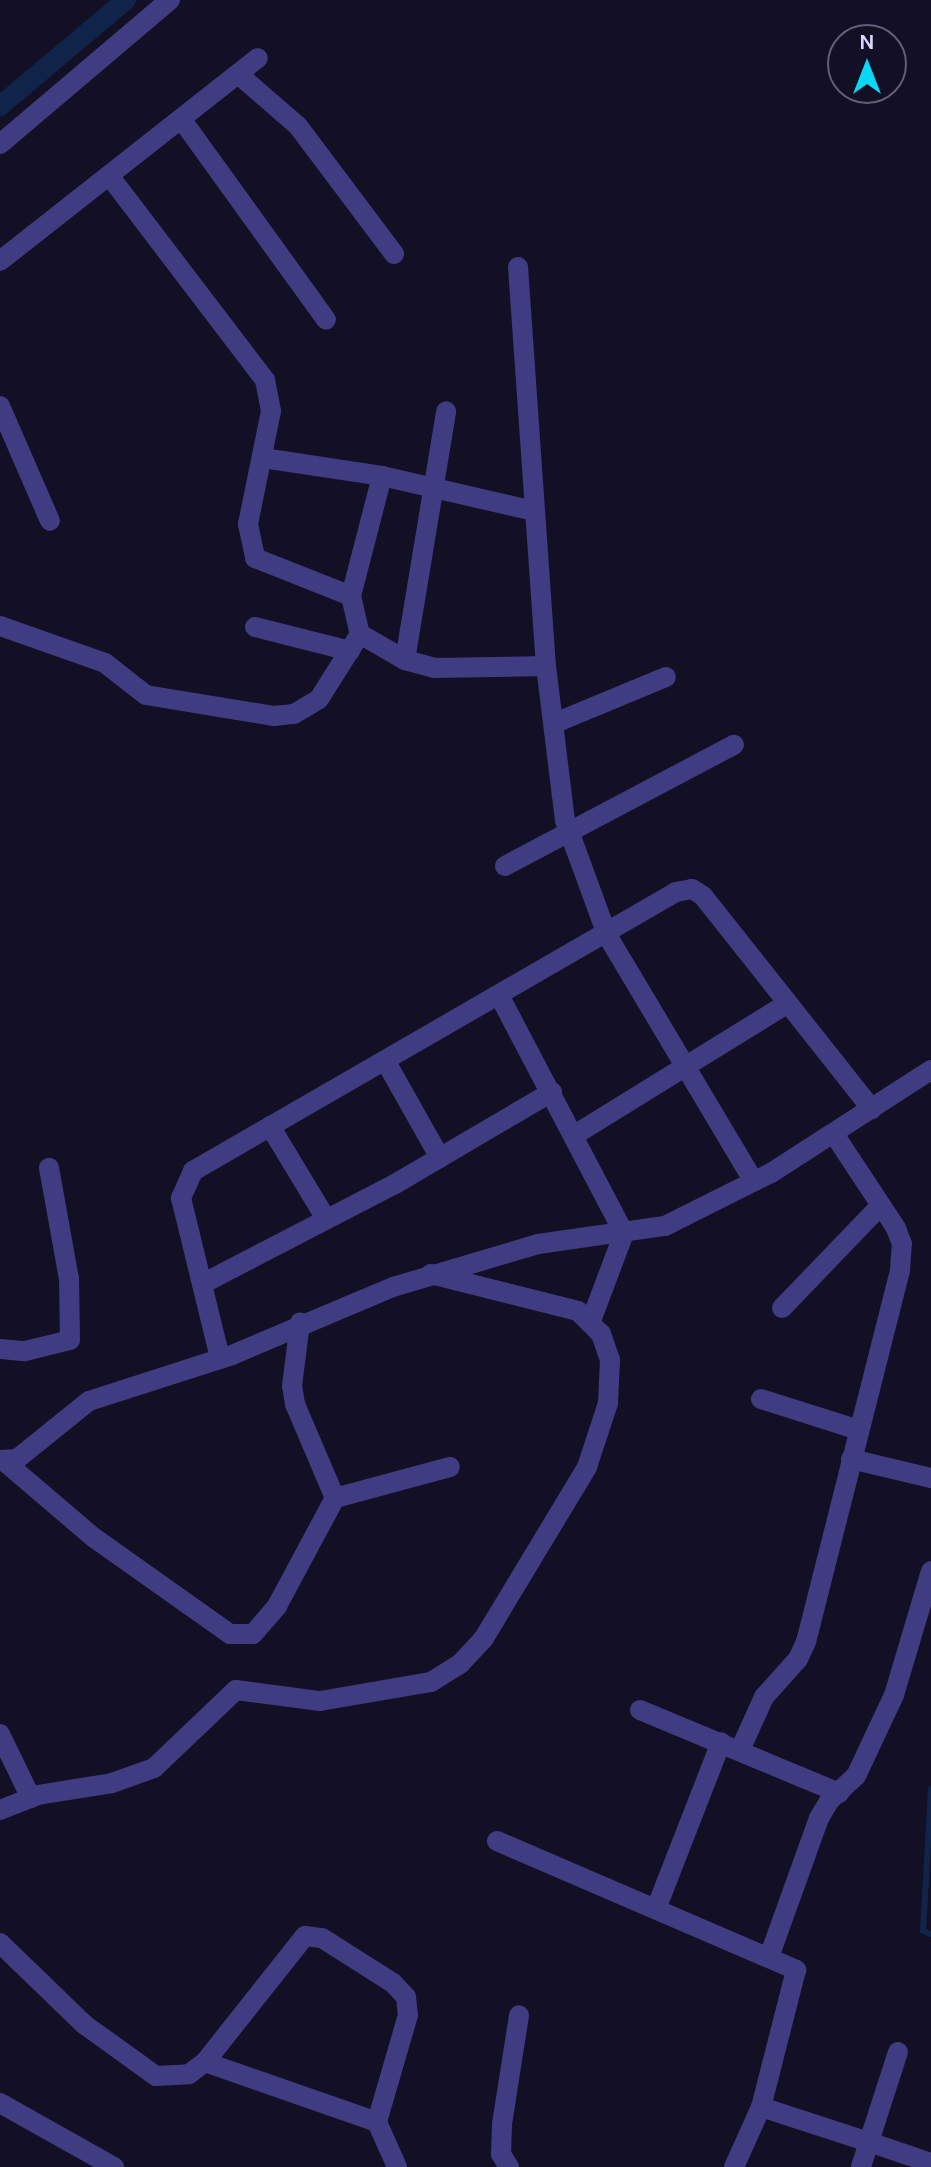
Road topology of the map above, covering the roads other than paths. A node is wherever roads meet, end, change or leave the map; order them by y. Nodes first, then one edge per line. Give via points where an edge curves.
1 (170, 0) edge
2 (258, 58) dead end
3 (238, 74) junction
4 (182, 120) junction
5 (0, 144) edge
6 (111, 178) junction
7 (394, 254) dead end
8 (0, 261) edge
9 (518, 267) dead end
10 (326, 320) dead end
11 (0, 406) edge
12 (446, 411) dead end
13 (263, 458) junction
14 (382, 476) junction
15 (436, 488) junction
16 (534, 511) junction
17 (50, 521) dead end
18 (351, 596) junction
19 (0, 626) edge
20 (255, 627) dead end
21 (355, 643) junction
22 (405, 660) junction
23 (546, 666) junction
24 (666, 677) dead end
25 (555, 723) junction
26 (734, 745) dead end
27 (569, 835) junction
28 (505, 866) dead end
29 (607, 935) junction
30 (500, 997) junction
31 (788, 1003) junction
32 (386, 1062) junction
33 (685, 1066) junction
34 (924, 1075) edge
35 (552, 1092) junction
36 (872, 1109) junction
37 (270, 1126) junction
38 (576, 1134) junction
39 (834, 1134) junction
40 (440, 1158) junction
41 (49, 1168) dead end
42 (754, 1182) junction
43 (880, 1206) junction
44 (326, 1219) junction
45 (624, 1233) junction
46 (431, 1274) junction
47 (202, 1284) junction
48 (782, 1308) dead end
49 (591, 1321) junction
50 (300, 1323) junction
51 (0, 1349) edge
52 (220, 1358) junction
53 (761, 1399) dead end
54 (859, 1430) junction
55 (851, 1459) junction
56 (2, 1460) edge
57 (450, 1467) dead end
58 (931, 1478) edge
59 (335, 1498) junction
60 (931, 1571) edge
61 (640, 1710) dead end
62 (0, 1734) edge
63 (731, 1746) junction
64 (839, 1793) junction
65 (31, 1798) junction
66 (0, 1810) edge
67 (497, 1841) dead end
68 (656, 1909) junction
69 (0, 1943) edge
70 (769, 1957) junction
71 (519, 2015) dead end
72 (898, 2052) dead end
73 (205, 2062) junction
74 (761, 2107) junction
75 (3, 2112) edge
76 (377, 2122) junction
77 (869, 2142) junction
78 (931, 2163) edge
79 (114, 2167) edge
80 (397, 2167) edge
81 (509, 2167) edge
82 (734, 2167) edge
83 (861, 2167) edge

1 - 5 street
2 - 3 street
3 - 4 street
3 - 7 street via 298,126
4 - 6 street
4 - 10 street
6 - 8 street
6 - 13 street via 265,380 271,411
9 - 16 street
11 - 17 street
12 - 15 street
13 - 14 street
13 - 18 street via 248,524 255,558
14 - 15 street
14 - 18 street
15 - 16 street
15 - 22 street
16 - 23 street
18 - 21 street
19 - 21 street via 105,663 146,695 274,716 294,714 319,699
20 - 21 street
21 - 22 street
22 - 23 street via 434,668
23 - 25 street
24 - 25 street
25 - 27 street
26 - 27 street
27 - 28 street
27 - 29 street
29 - 30 street
29 - 31 street via 676,892 692,889
29 - 33 street
30 - 32 street
30 - 35 street
31 - 33 street
31 - 36 street
32 - 37 street
32 - 40 street
33 - 38 street
33 - 42 street
34 - 36 street
35 - 38 street
35 - 40 street
36 - 39 street
37 - 44 street
37 - 47 street via 193,1171 181,1189
38 - 45 street
39 - 42 street
39 - 43 street
40 - 44 street
41 - 51 street via 69,1279 70,1340 25,1351
42 - 45 street via 665,1226
43 - 48 street
43 - 54 street via 896,1228 902,1257
44 - 47 street
45 - 46 street via 538,1244
45 - 49 street
46 - 49 street via 553,1303
46 - 50 street
47 - 52 street
49 - 65 street via 606,1344 612,1375 587,1467 484,1638 460,1664 431,1682 320,1701 236,1690 154,1768 112,1783
50 - 52 street
50 - 59 street via 292,1386 295,1404
52 - 56 street via 89,1401 17,1459
53 - 54 street
54 - 55 street
55 - 58 street
55 - 63 street via 802,1652
56 - 59 street via 93,1537 237,1638 253,1634 277,1606
57 - 59 street
60 - 64 street via 894,1695 856,1776
61 - 63 street
62 - 65 street
63 - 64 street
63 - 68 street
64 - 70 street via 819,1818
65 - 66 street
67 - 68 street
68 - 70 street
69 - 73 street via 85,2025 156,2076 189,2074
70 - 74 street via 798,1975
71 - 81 street via 502,2124 501,2154
72 - 77 street
73 - 76 street
73 - 76 street via 305,1936 322,1938 406,1997 408,2015
74 - 77 street
74 - 82 street
75 - 79 street
76 - 80 street
77 - 78 street
77 - 83 street

